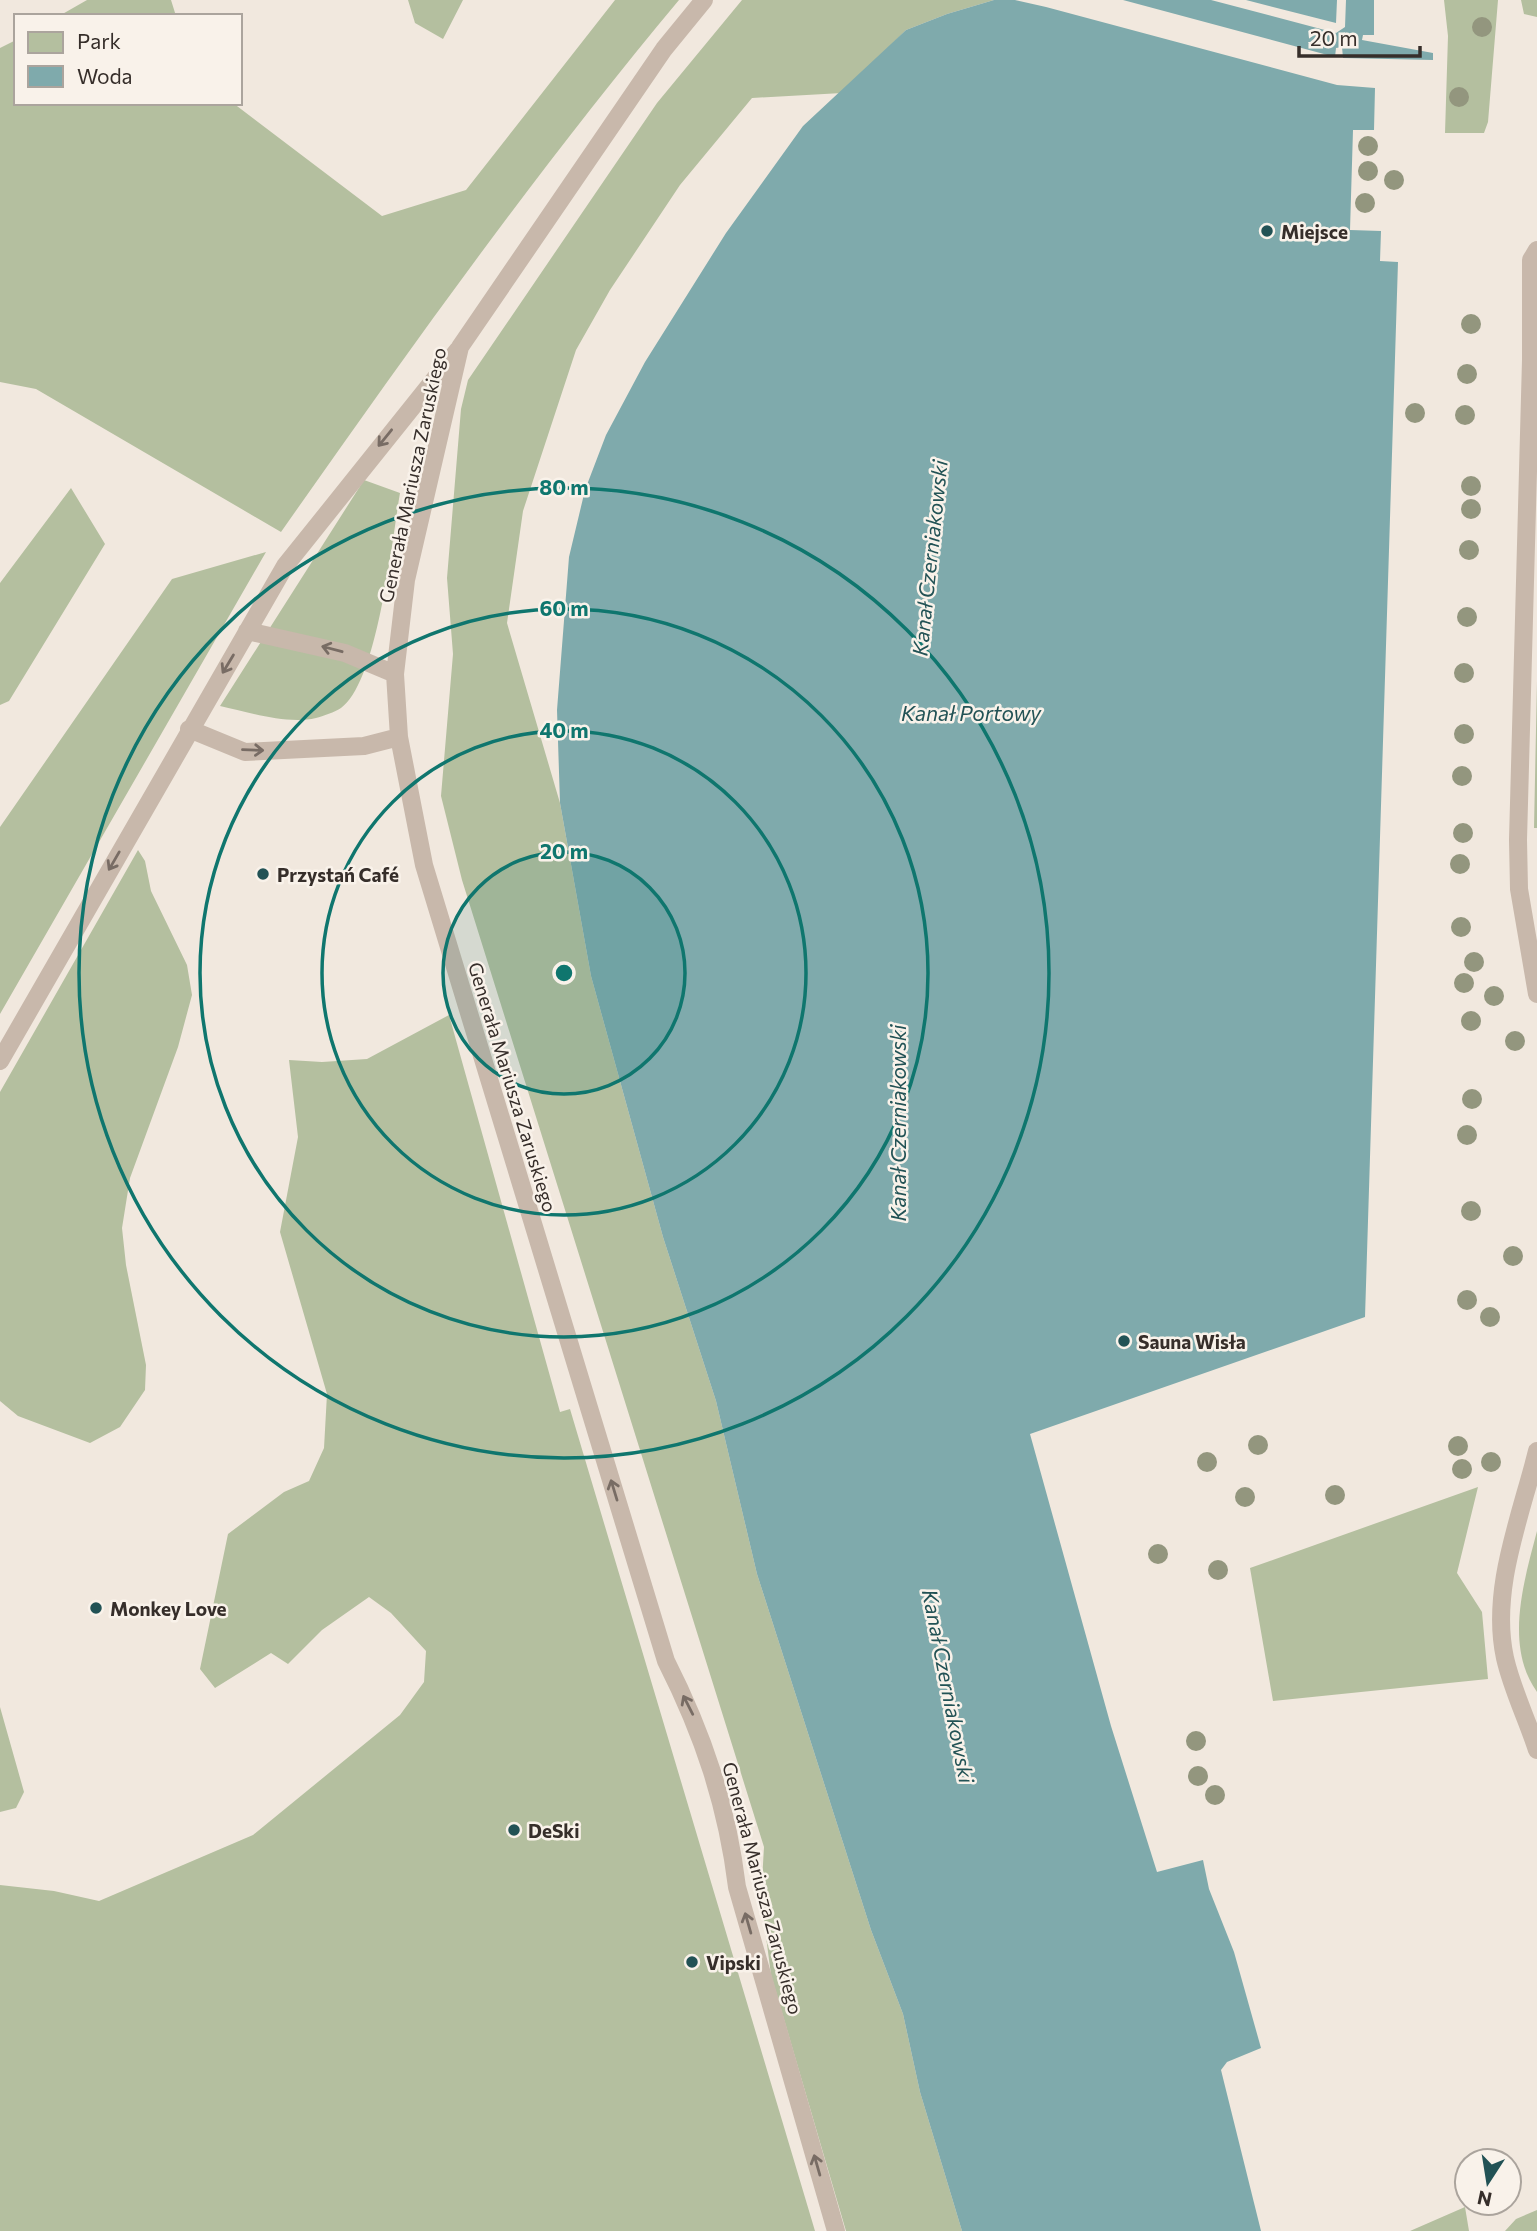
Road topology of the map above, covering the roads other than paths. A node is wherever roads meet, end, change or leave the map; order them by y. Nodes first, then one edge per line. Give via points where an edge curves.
1 (704, 0) edge
2 (1537, 250) edge
3 (460, 347) junction
4 (1534, 358) edge
5 (247, 631) junction
6 (395, 674) junction
7 (189, 729) junction
8 (399, 737) junction
9 (1537, 994) edge
10 (0, 1061) edge
11 (1537, 1451) edge
12 (1536, 1743) edge
13 (836, 2231) edge

1 - 3 lane, Generała Mariusza Zaruskiego via 664,49
2 - 4 lane via 1531,260
3 -> 5 lane via 285,566
3 - 6 lane, Generała Mariusza Zaruskiego via 406,580
4 - 9 lane via 1518,840 1519,889
6 -> 5 lane via 345,653
5 -> 7 lane
6 - 8 lane, Generała Mariusza Zaruskiego
7 -> 8 lane via 246,752 364,746
7 -> 10 lane
13 -> 8 lane, Generała Mariusza Zaruskiego via 737,1887 730,1832 696,1721 666,1661 424,865
11 - 12 lane via 1506,1572 1502,1614 1505,1657

